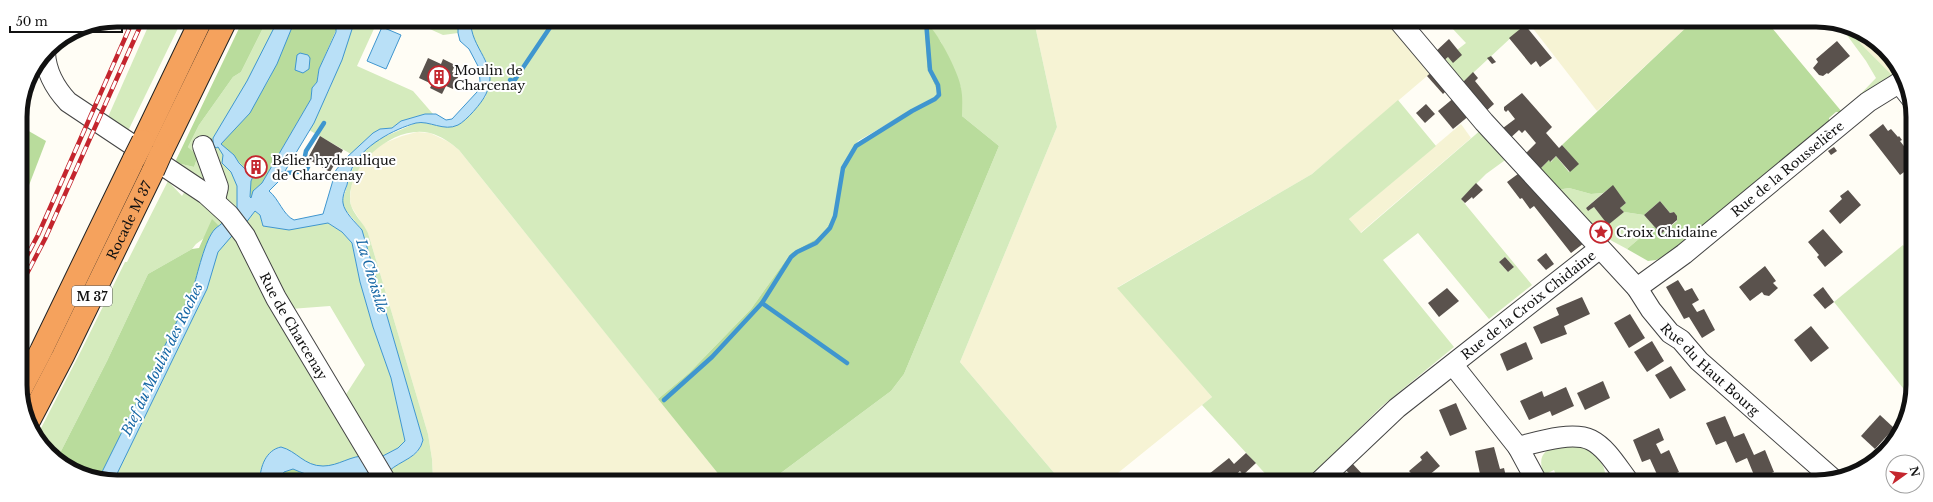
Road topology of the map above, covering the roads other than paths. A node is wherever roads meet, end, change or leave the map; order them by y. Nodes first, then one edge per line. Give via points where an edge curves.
1 (198, 27) edge
2 (223, 27) edge
3 (1404, 27) edge
4 (46, 62) edge
5 (1899, 83) edge
6 (203, 146) dead end
7 (215, 200) junction
8 (1599, 248) junction
9 (1637, 288) junction
10 (1452, 365) junction
11 (27, 377) edge
12 (32, 415) edge
13 (1518, 447) junction
14 (1827, 474) edge
15 (382, 475) edge
16 (1326, 475) edge
17 (1532, 475) edge
18 (1619, 475) edge

1 - 11 highway, Rocade M 37 / M 37
2 - 12 highway, Rocade M 37 / M 37
3 - 8 street, Rue de la Croix Chidaine via 1484,122
4 - 7 street, Rue de Charcenay via 52,80 68,102
5 - 9 street, Rue de la Rousselière via 1868,102 1684,254
6 - 7 street via 218,187
7 - 15 street, Rue de Charcenay via 242,230 276,298
8 - 9 street, Rue du Haut Bourg
8 - 10 street, Rue de la Croix Chidaine
9 - 14 street, Rue du Haut Bourg via 1670,333 1681,340 1699,361
10 - 13 street
10 - 16 street, Rue de la Croix Chidaine via 1397,408
13 - 17 street
13 - 18 street via 1573,436 1581,437 1592,441 1605,451

